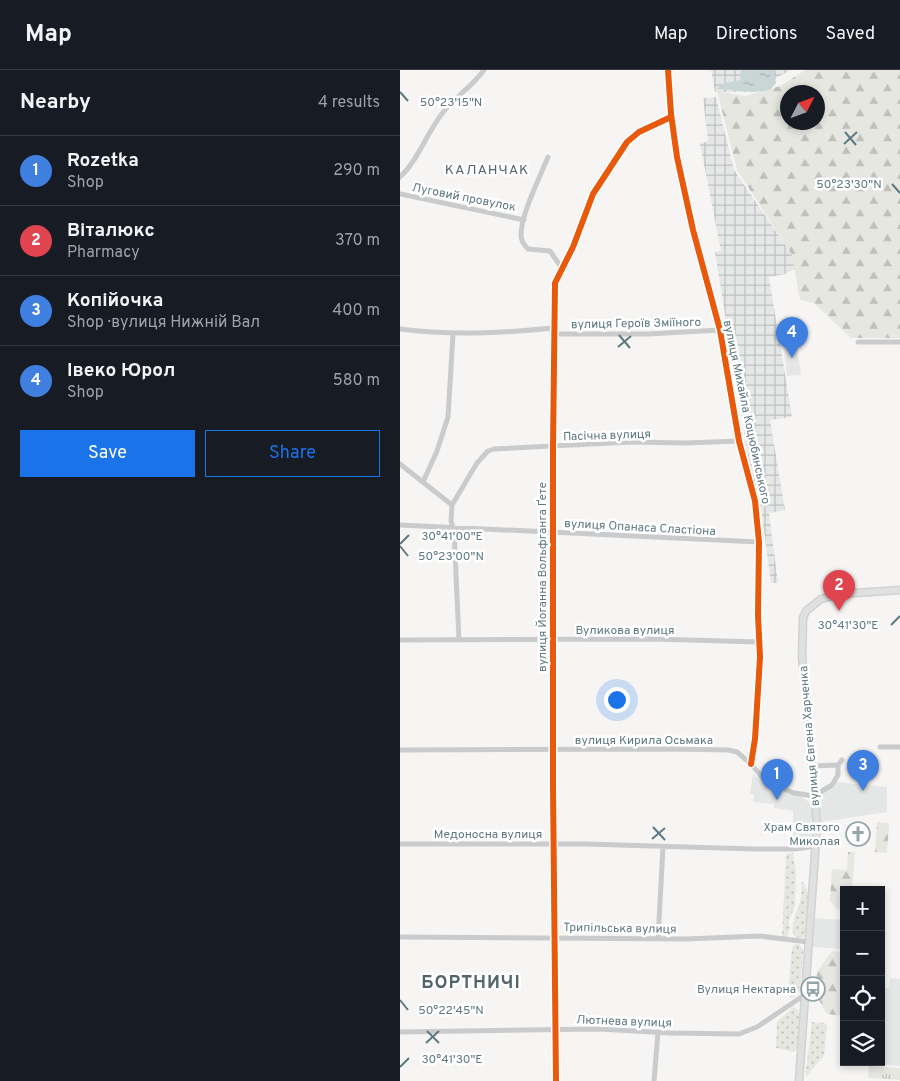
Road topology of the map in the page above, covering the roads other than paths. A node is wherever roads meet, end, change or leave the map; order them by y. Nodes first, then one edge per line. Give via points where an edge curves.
1 (484, 70) edge
2 (668, 70) edge
3 (671, 118) junction
4 (548, 157) dead end
5 (400, 177) edge
6 (400, 194) edge
7 (524, 220) junction
8 (562, 267) junction
9 (400, 329) edge
10 (720, 330) junction
11 (554, 331) junction
12 (453, 334) junction
13 (858, 342) dead end
14 (900, 342) edge
15 (739, 441) junction
16 (552, 447) junction
17 (400, 464) edge
18 (423, 482) junction
19 (452, 506) junction
20 (400, 525) edge
21 (452, 527) junction
22 (554, 533) junction
23 (759, 542) junction
24 (900, 590) edge
25 (400, 640) edge
26 (459, 640) junction
27 (554, 640) junction
28 (759, 642) junction
29 (880, 747) dead end
30 (900, 747) edge
31 (554, 749) junction
32 (400, 750) edge
33 (751, 764) junction
34 (812, 766) junction
35 (814, 796) junction
36 (400, 844) edge
37 (554, 844) junction
38 (816, 846) junction
39 (663, 847) junction
40 (400, 937) edge
41 (554, 938) junction
42 (658, 939) junction
43 (809, 942) junction
44 (806, 994) junction
45 (555, 1029) junction
46 (400, 1032) edge
47 (658, 1032) junction
48 (556, 1081) edge
49 (654, 1081) edge
50 (799, 1081) edge

1 - 5 street via 442,114 410,167
2 - 3 street, вулиця Михайла Коцюбинського
3 - 8 street, вулиця Йоганна Вольфганга Ґете via 639,132 627,142 594,194
3 - 10 street, вулиця Михайла Коцюбинського via 691,221
4 - 7 street, Луговий провулок
6 - 7 street, Луговий провулок
7 - 8 street, Луговий провулок via 521,234 524,246 550,251
8 - 11 street, вулиця Йоганна Вольфганга Ґете via 555,283
9 - 12 street, вулиця Героїв Зміїного
10 - 11 street, вулиця Героїв Зміїного via 648,334
10 - 15 street, вулиця Михайла Коцюбинського
11 - 12 street, вулиця Героїв Зміїного
11 - 16 street, вулиця Йоганна Вольфганга Ґете
12 - 18 street via 448,417
13 - 14 street
15 - 16 street, Пасічна вулиця
15 - 23 street, вулиця Михайла Коцюбинського via 755,501
16 - 19 street, Пасічна вулиця via 503,447 488,451 477,463
16 - 22 street, вулиця Йоганна Вольфганга Ґете
17 - 18 street
18 - 19 street
19 - 21 street
20 - 21 street, вулиця Опанаса Сластіона
21 - 22 street, вулиця Опанаса Сластіона
21 - 26 street
22 - 23 street, вулиця Опанаса Сластіона
22 - 27 street, вулиця Йоганна Вольфганга Ґете
23 - 28 street, вулиця Михайла Коцюбинського
24 - 34 main road, вулиця Євгена Харченка via 831,596 821,599 806,611 802,627 802,657
25 - 26 street, Вуликова вулиця
26 - 27 street, Вуликова вулиця
27 - 28 street, Вуликова вулиця
27 - 31 street, вулиця Йоганна Вольфганга Ґете
28 - 33 street, вулиця Михайла Коцюбинського
29 - 30 street
31 - 32 street, вулиця Кирила Осьмака
31 - 33 street, вулиця Кирила Осьмака via 728,750 737,752
31 - 37 street, вулиця Йоганна Вольфганга Ґете
33 - 35 street, вулиця Кирила Осьмака via 771,784
34 - 35 main road, вулиця Євгена Харченка
34 - 35 street via 840,762 832,785
35 - 38 main road, вулиця Євгена Харченка
36 - 37 street, Медоносна вулиця
37 - 39 street, Медоносна вулиця
37 - 41 street, вулиця Йоганна Вольфганга Ґете
38 - 39 street, Медоносна вулиця via 795,849
38 - 43 main road, вулиця Євгена Харченка
39 - 42 street
40 - 41 street, Трипільська вулиця
41 - 42 street, Трипільська вулиця
41 - 45 street, вулиця Йоганна Вольфганга Ґете
42 - 43 street, Трипільська вулиця via 758,936
43 - 44 main road, вулиця Євгена Харченка
44 - 47 street, Лютнева вулиця via 746,1033
44 - 50 main road, вулиця Євгена Харченка
45 - 46 street, Лютнева вулиця
45 - 47 street, Лютнева вулиця
45 - 48 street, вулиця Йоганна Вольфганга Ґете
47 - 49 street

